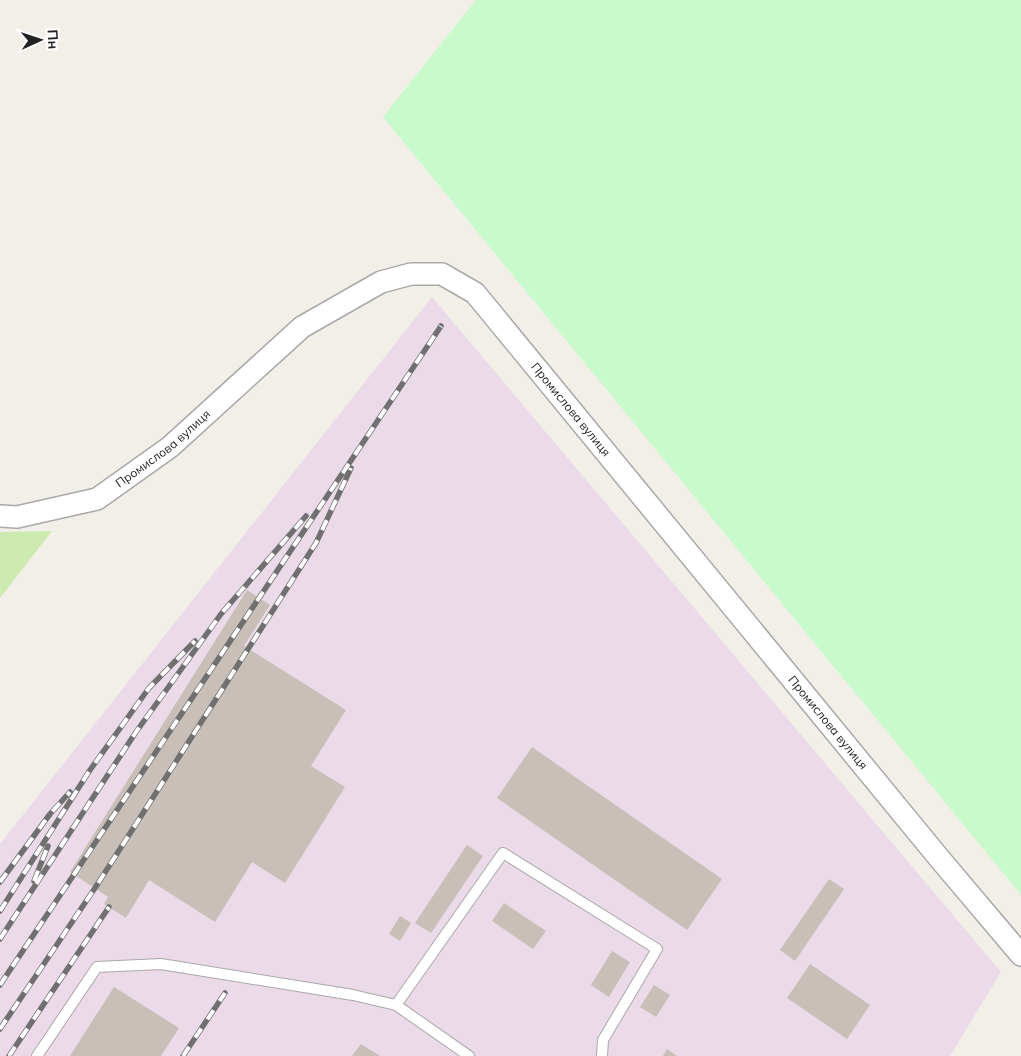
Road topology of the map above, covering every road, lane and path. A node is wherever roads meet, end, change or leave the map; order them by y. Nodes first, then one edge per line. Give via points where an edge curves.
1 (0, 516) edge
2 (1021, 955) edge
3 (396, 1006) junction
4 (37, 1056) edge
5 (469, 1056) edge
6 (602, 1056) edge

1 - 2 street, Промислова вулиця via 16,518 98,499 170,447 302,327 381,282 411,274 442,274 475,293
3 - 4 lane via 353,995 160,964 97,967
3 - 5 lane
3 - 6 lane via 503,853 657,949 603,1040

